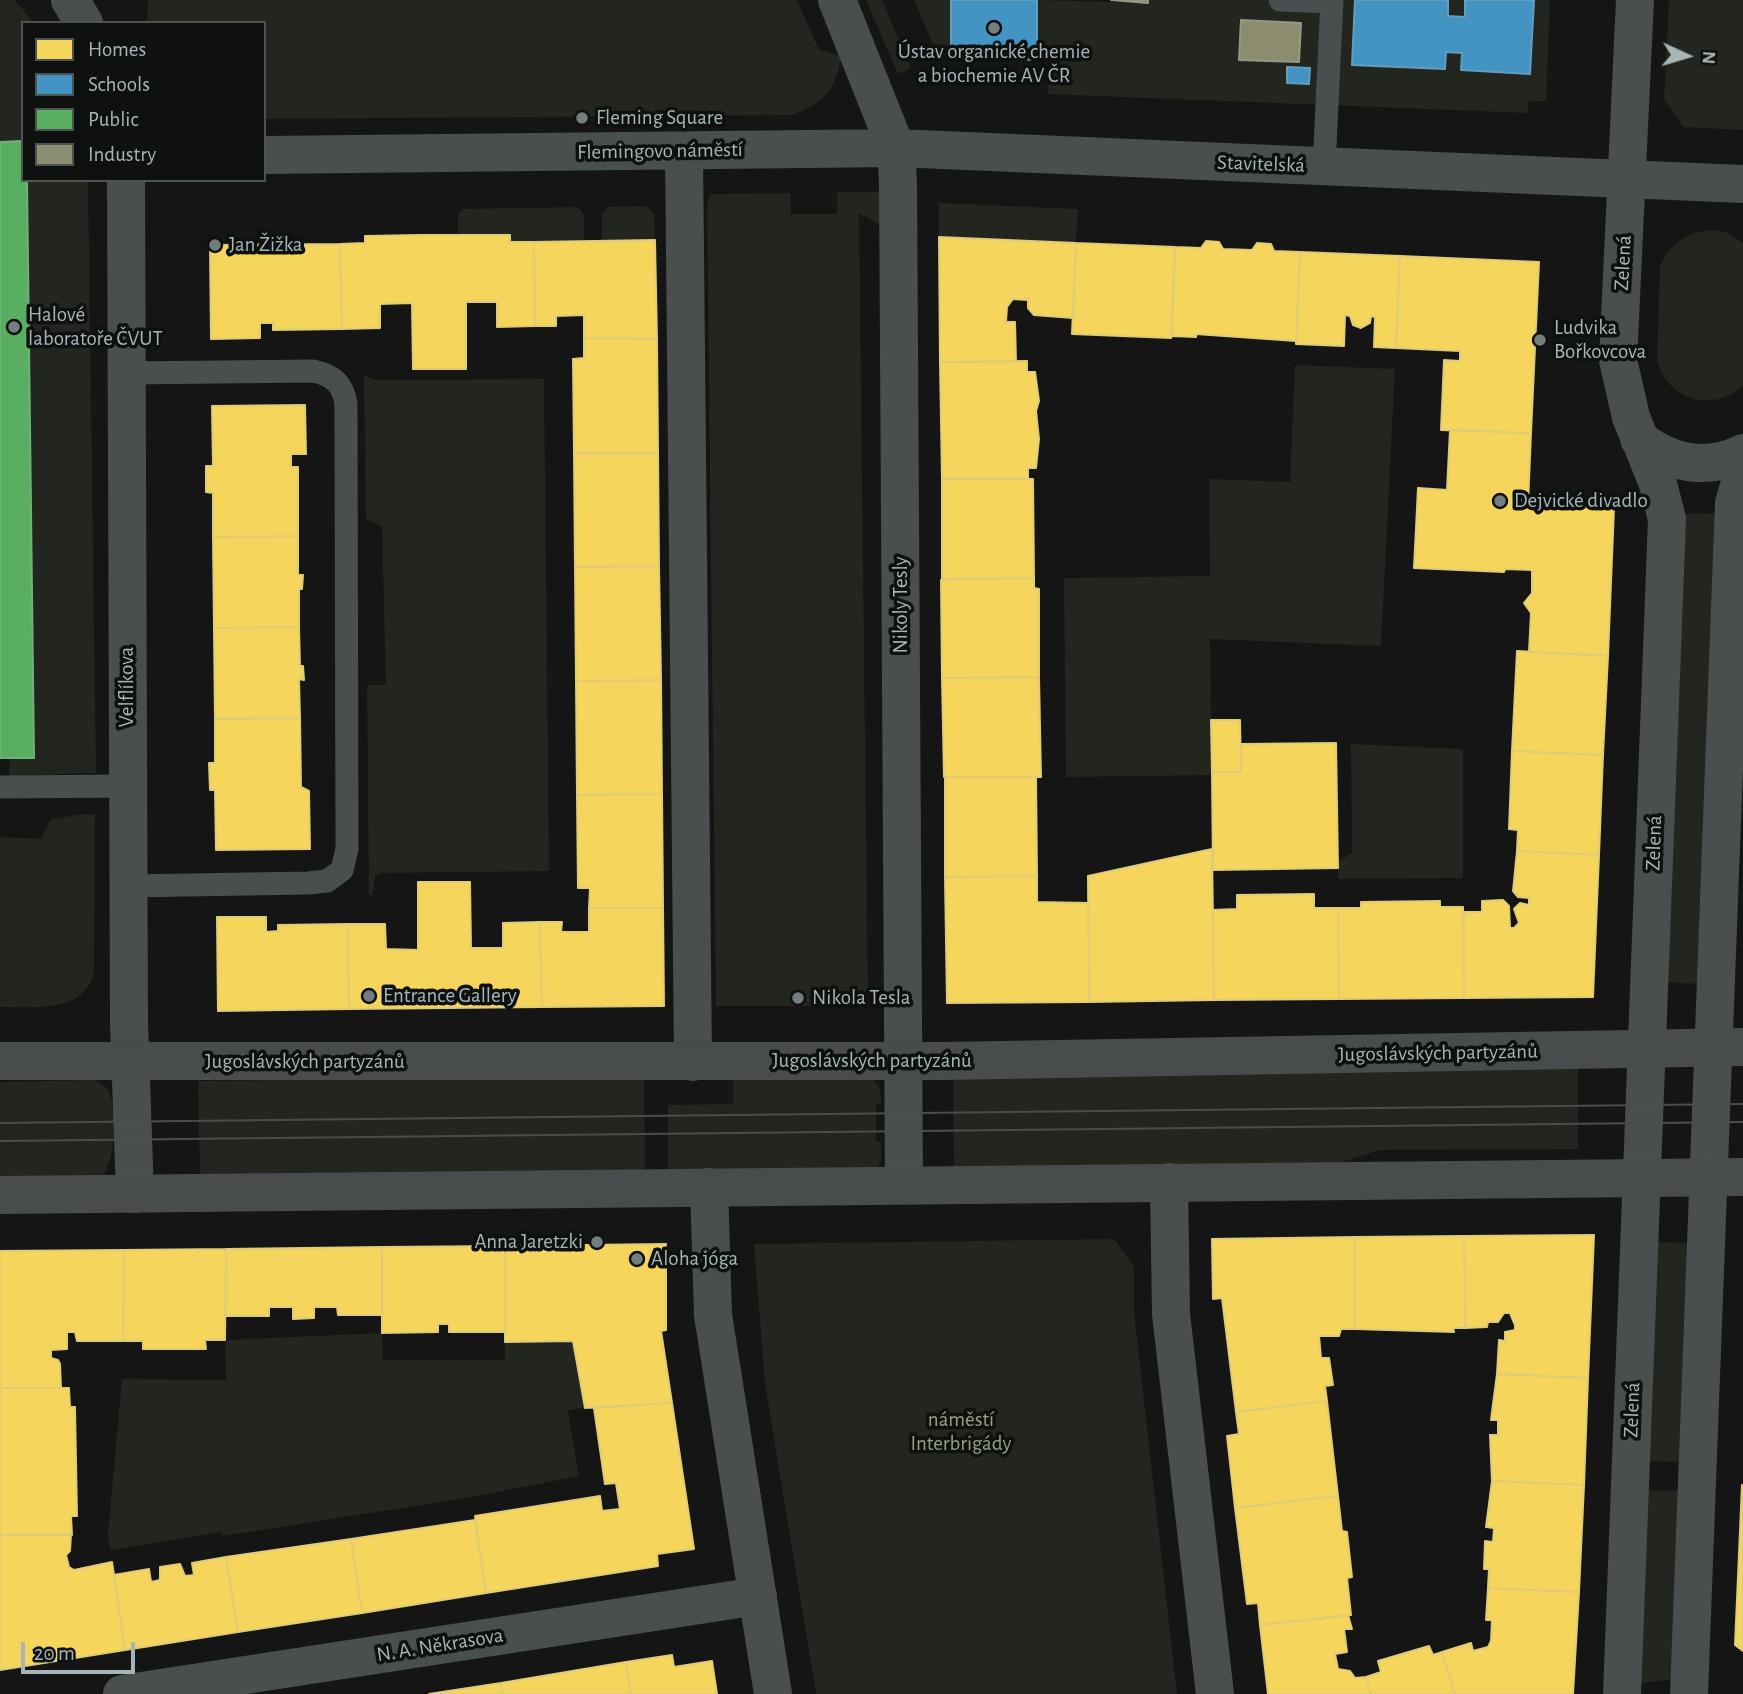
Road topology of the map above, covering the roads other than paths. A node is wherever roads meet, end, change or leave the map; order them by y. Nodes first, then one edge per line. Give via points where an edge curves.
1 (837, 0) edge
2 (1280, 0) edge
3 (1635, 0) edge
4 (1332, 1) edge
5 (896, 148) junction
6 (684, 151) junction
7 (266, 155) edge
8 (1324, 166) junction
9 (1626, 179) junction
10 (127, 182) edge
11 (1743, 184) edge
12 (126, 373) junction
13 (1639, 439) junction
14 (1743, 453) edge
15 (1743, 472) edge
16 (128, 786) junction
17 (0, 787) edge
18 (128, 886) junction
19 (1728, 1048) edge
20 (1646, 1049) junction
21 (131, 1060) junction
22 (0, 1061) edge
23 (905, 1061) junction
24 (693, 1062) junction
25 (1640, 1176) junction
26 (1726, 1177) edge
27 (1169, 1182) junction
28 (904, 1185) junction
29 (709, 1187) junction
30 (135, 1194) junction
31 (0, 1195) edge
32 (758, 1596) junction
33 (122, 1694) edge
34 (773, 1694) edge
35 (1215, 1694) edge
36 (1622, 1694) edge
37 (1689, 1694) edge

1 - 5 street
2 - 4 lane
3 - 9 street, Zelená
4 - 8 lane
5 - 6 street, Flemingovo náměstí
5 - 8 street, Stavitelská
5 - 23 street, Nikoly Tesly
6 - 7 street, Flemingovo náměstí
6 - 24 street
8 - 9 street, Stavitelská
9 - 11 street, Stavitelská
9 - 13 street, Zelená via 1618,360
10 - 12 street, Velflíkova
12 - 16 street, Velflíkova
12 - 18 lane via 313,371 335,379 346,404 347,849 342,870 327,881 308,883
13 - 14 street via 1670,459 1688,463 1724,461
13 - 20 street, Zelená via 1667,519
15 - 19 street via 1734,503
16 - 17 lane
16 - 18 street, Velflíkova
18 - 21 street, Velflíkova
19 - 20 main road, Jugoslávských partyzánů
19 - 26 street
20 - 23 main road, Jugoslávských partyzánů
20 - 25 street, Zelená
21 - 22 main road, Jugoslávských partyzánů
21 - 24 main road, Jugoslávských partyzánů
21 - 30 street, Velflíkova
23 - 24 main road, Jugoslávských partyzánů
23 - 28 street, Nikoly Tesly
25 - 26 main road
25 - 27 main road
25 - 36 street, Zelená
26 - 37 street
27 - 28 main road
27 - 35 street via 1171,1314
28 - 29 main road
29 - 30 main road
29 - 32 street via 713,1315
30 - 31 main road
32 - 33 street, N. A. Někrasova
32 - 34 street

